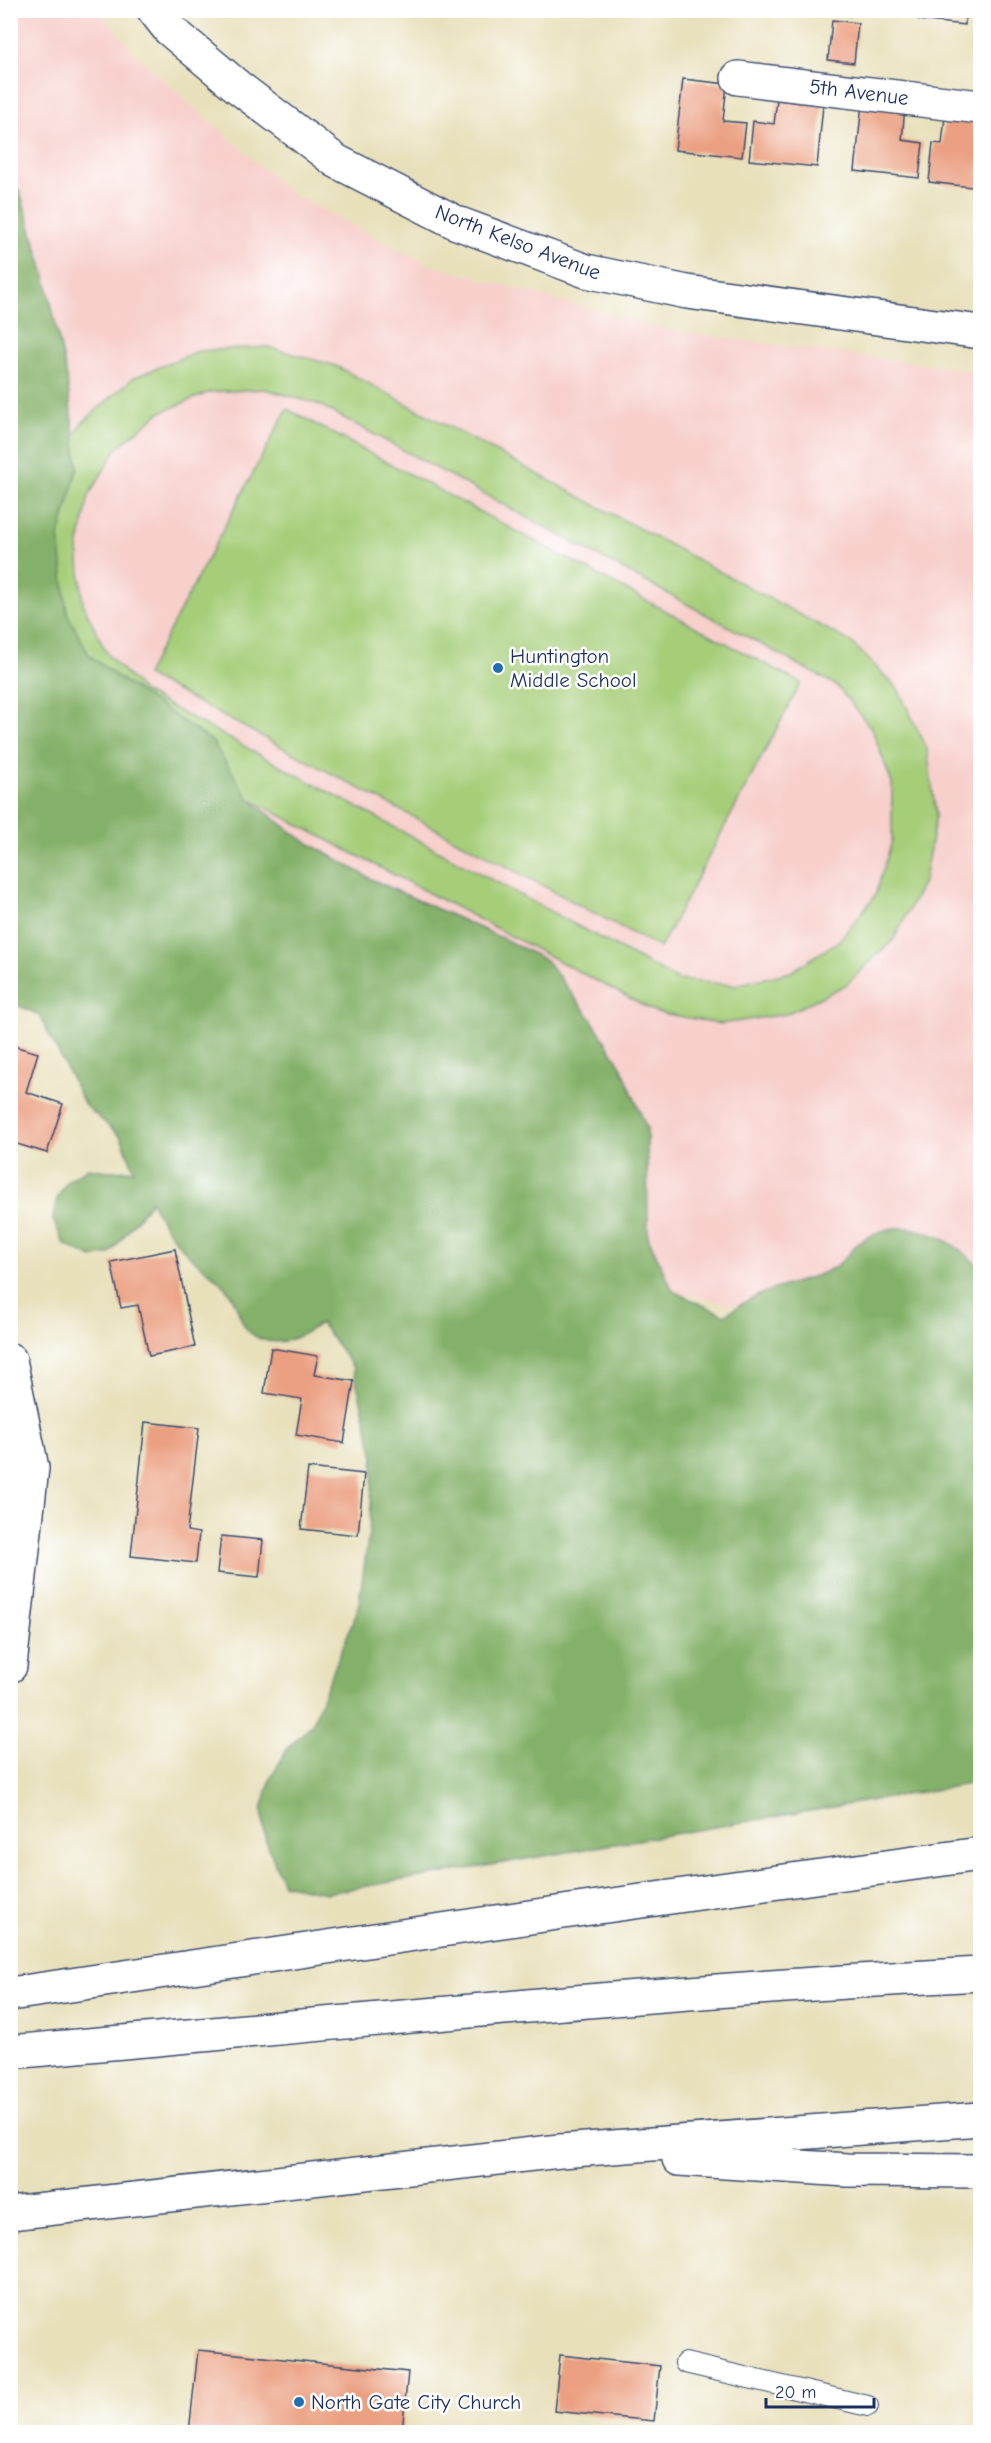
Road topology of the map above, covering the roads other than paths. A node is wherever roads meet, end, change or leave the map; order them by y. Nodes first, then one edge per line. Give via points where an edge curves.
1 (154, 10) edge
2 (738, 78) dead end
3 (981, 106) edge
4 (981, 332) edge
5 (10, 1360) edge
6 (10, 1666) edge
7 (981, 1854) edge
8 (981, 1974) edge
9 (10, 1994) edge
10 (10, 2052) edge
11 (981, 2119) edge
12 (561, 2151) junction
13 (981, 2172) edge
14 (10, 2213) edge
15 (685, 2363) dead end
16 (868, 2406) dead end

1 - 4 main road, North Kelso Avenue via 169,29 238,87 336,161 457,223 585,271 687,292
2 - 3 main road, 5th Avenue
5 - 6 main road via 32,1468
7 - 9 main road
8 - 10 main road via 540,2004
11 - 12 main road
12 - 13 main road via 847,2170
12 - 14 main road
15 - 16 lane

